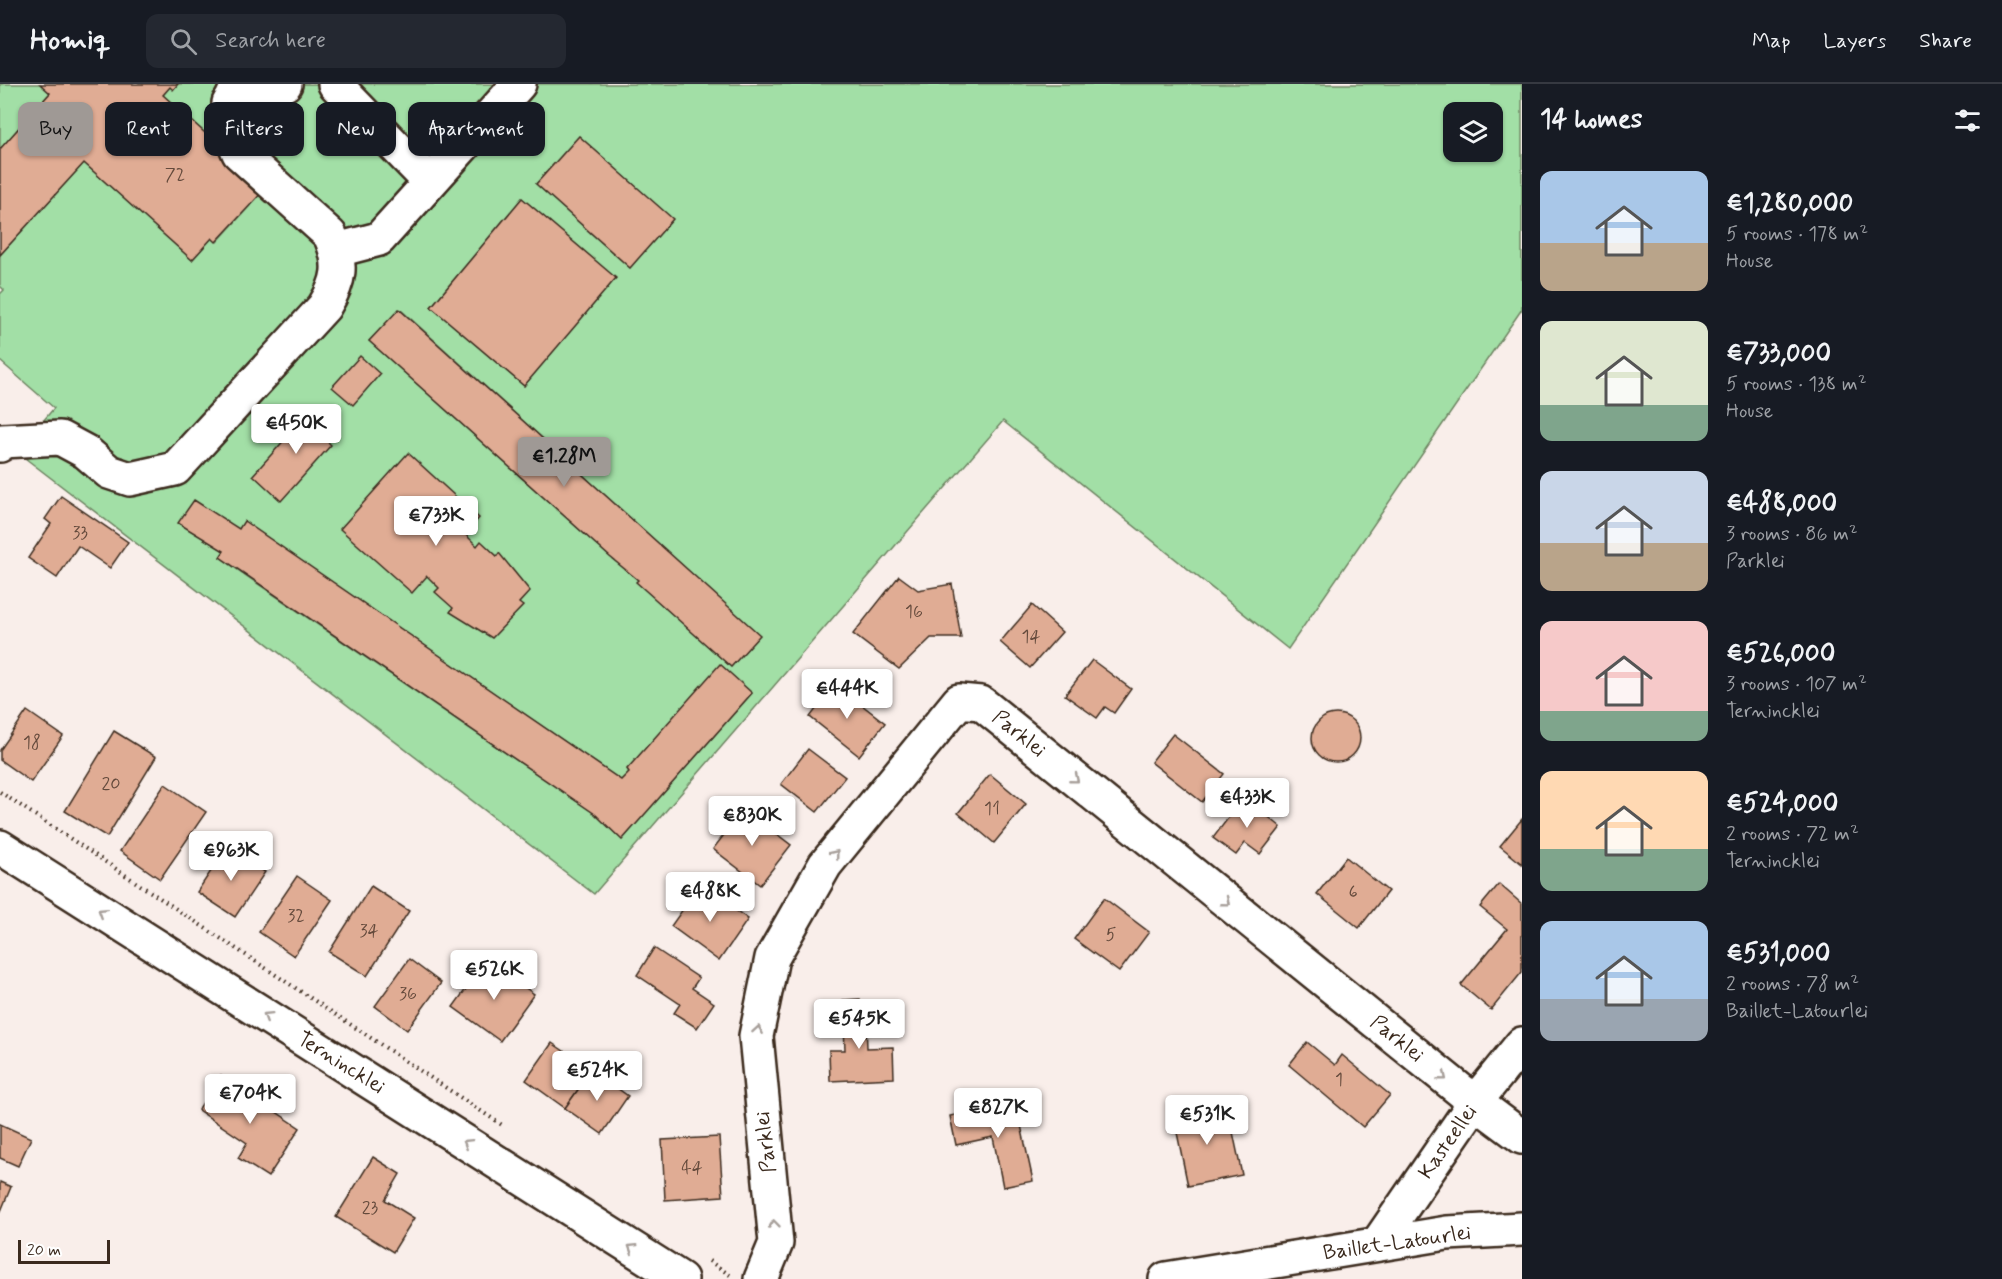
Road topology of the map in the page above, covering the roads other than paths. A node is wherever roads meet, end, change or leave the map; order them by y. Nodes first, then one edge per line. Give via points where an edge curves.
1 (285, 84) edge
2 (335, 84) edge
3 (519, 84) edge
4 (235, 94) edge
5 (430, 182) junction
6 (337, 250) junction
7 (1, 443) edge
8 (0, 847) edge
9 (1522, 1044) edge
10 (1475, 1102) junction
11 (1522, 1137) edge
12 (1522, 1229) edge
13 (1378, 1243) junction
14 (693, 1269) edge
15 (761, 1279) edge
16 (1166, 1279) edge

1 - 4 street
2 - 5 street
3 - 5 street
4 - 6 street via 227,116 239,153 330,235
5 - 6 street via 379,239
6 - 7 street via 339,270 335,288 324,307 175,469 130,479 109,472 86,452 60,438
14 -> 8 street, Ternincklei
9 - 10 street, Kasteellei
10 - 11 street, Parklei
10 - 13 street, Kasteellei
15 -> 10 street, Parklei via 776,1243 756,1036 772,958 825,865 959,701 981,703
12 - 13 street, Baillet-Latourlei via 1447,1233
13 - 16 street, Baillet-Latourlei

